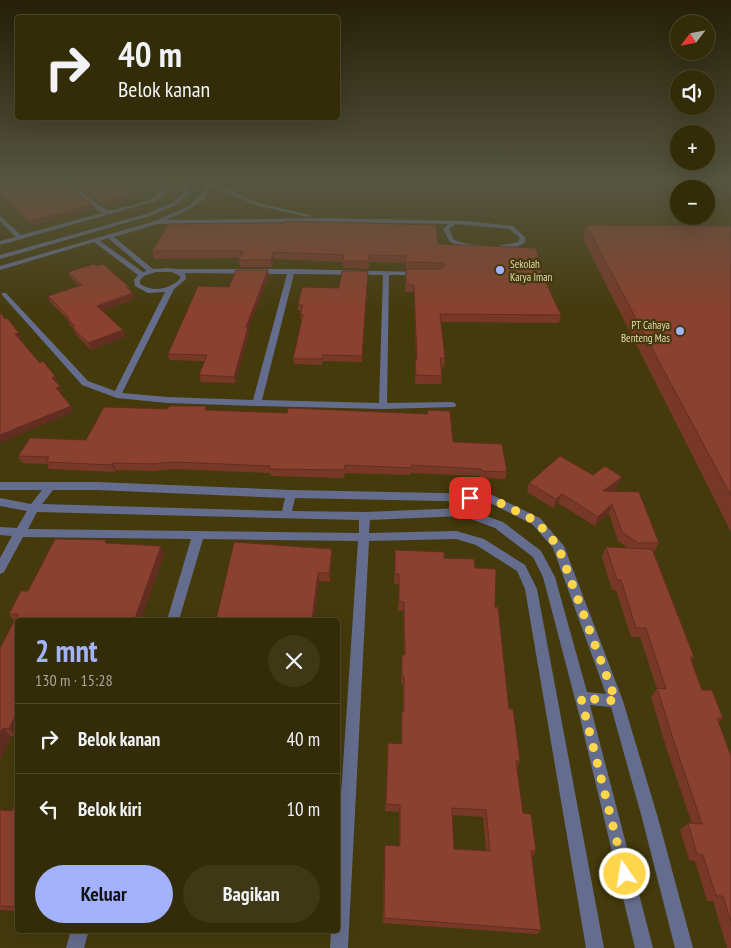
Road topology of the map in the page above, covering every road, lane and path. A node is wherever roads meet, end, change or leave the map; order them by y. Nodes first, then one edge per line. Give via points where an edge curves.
1 (8, 225) edge
2 (67, 225) edge
3 (112, 225) edge
4 (146, 225) edge
5 (451, 225) edge
6 (495, 225) edge
7 (109, 236) junction
8 (21, 238) junction
9 (95, 240) junction
10 (0, 243) edge
11 (0, 257) edge
12 (0, 268) edge
13 (152, 271) junction
14 (178, 271) junction
15 (291, 271) junction
16 (386, 273) junction
17 (431, 273) edge
18 (142, 275) junction
19 (172, 288) junction
20 (4, 294) dead end
21 (117, 395) junction
22 (257, 403) junction
23 (452, 405) dead end
24 (383, 406) junction
25 (0, 486) edge
26 (50, 486) junction
27 (291, 494) junction
28 (0, 502) edge
29 (34, 508) junction
30 (286, 515) junction
31 (365, 516) junction
32 (0, 531) edge
33 (20, 533) junction
34 (198, 536) junction
35 (362, 537) junction
36 (0, 569) edge
37 (174, 618) edge
38 (581, 698) junction
39 (616, 701) junction
40 (340, 930) edge
41 (79, 933) edge
42 (340, 933) edge
43 (75, 948) edge
44 (339, 948) edge
45 (595, 948) edge
46 (644, 948) edge
47 (684, 948) edge

1 - 8 street
2 - 8 street
3 - 11 street
4 - 7 street
5 - 6 street via 446,229 452,241 468,246 507,247 523,241 517,231
7 - 9 street
7 - 13 street
8 - 10 street
9 - 12 street
9 - 18 street
13 - 14 street
13 - 18 street
14 - 15 street
14 - 19 street via 184,280
15 - 16 street
15 - 22 street
16 - 17 street
16 - 24 street
18 - 19 street via 137,285 142,289
19 - 21 street
20 - 21 street via 85,383
21 - 22 street
22 - 24 street
23 - 24 street
25 - 26 street
26 - 27 street
26 - 29 street
27 - 30 street
27 - 39 street via 490,498 536,521 558,546
28 - 29 street
29 - 30 street
29 - 33 street
30 - 31 street
31 - 35 street
31 - 38 street via 463,512 498,525 537,554 549,577
32 - 33 street
33 - 34 street
33 - 36 street
34 - 35 street
34 - 37 street
35 - 40 street
35 - 45 street via 456,535 480,542 521,568 531,589
38 - 39 street
38 - 46 street
39 - 47 street
41 - 43 street
42 - 44 street

